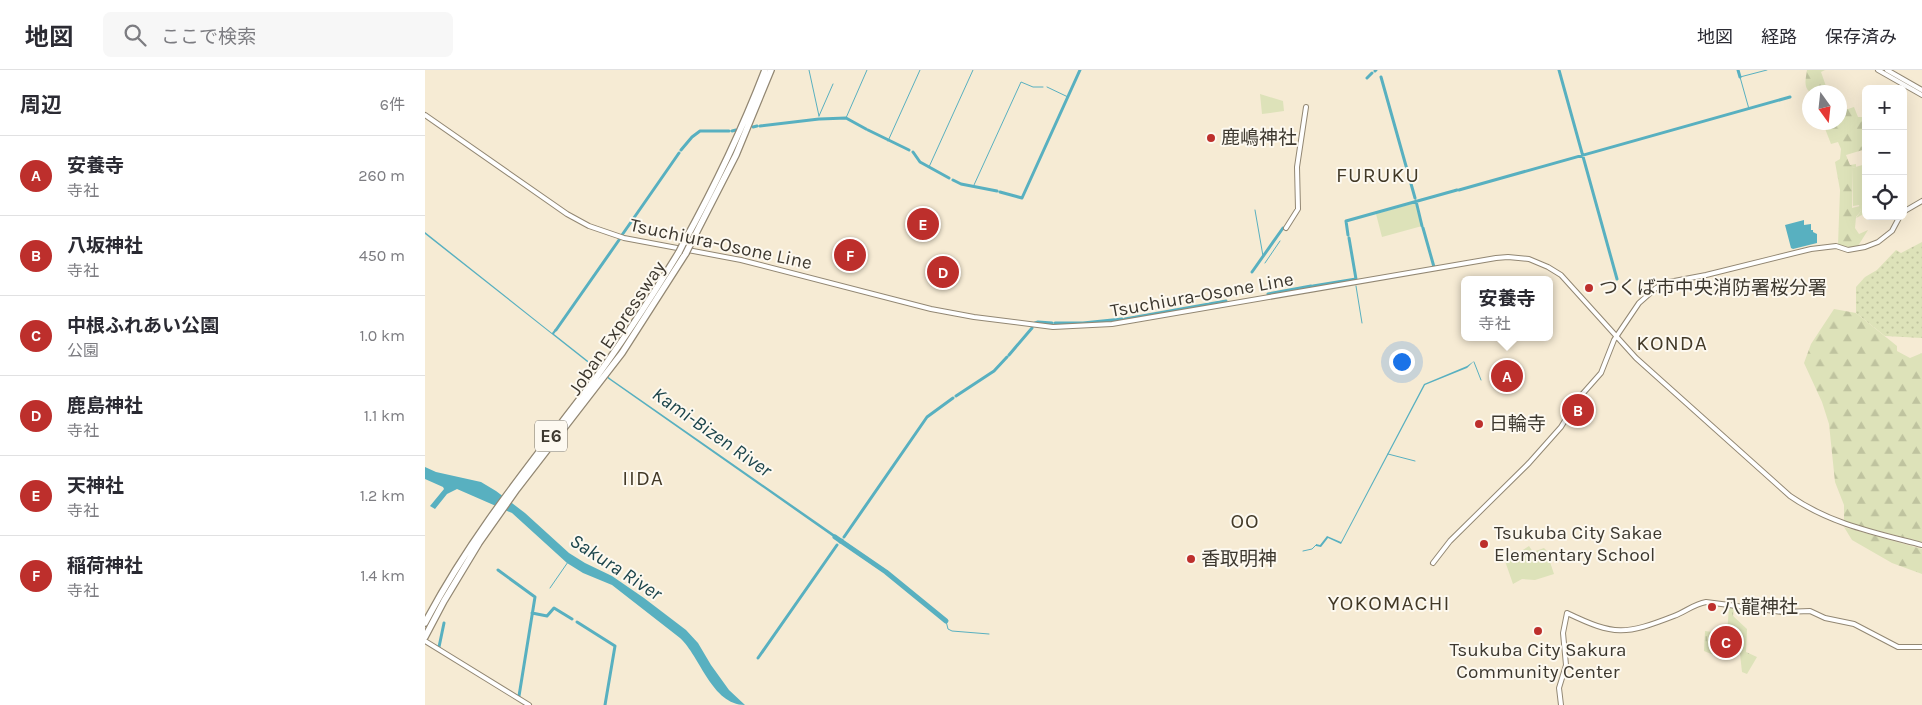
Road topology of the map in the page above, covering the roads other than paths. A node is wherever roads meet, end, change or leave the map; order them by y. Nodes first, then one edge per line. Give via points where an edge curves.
1 (765, 70) edge
2 (771, 70) edge
3 (1878, 70) edge
4 (1887, 70) edge
5 (1922, 90) edge
6 (1922, 96) edge
7 (1306, 107) dead end
8 (425, 115) edge
9 (719, 183) junction
10 (1922, 201) edge
11 (1907, 210) edge
12 (1898, 220) edge
13 (1286, 228) dead end
14 (1616, 337) junction
15 (1922, 545) edge
16 (1433, 563) dead end
17 (461, 565) junction
18 (425, 623) edge
19 (425, 636) edge
20 (425, 641) edge
21 (1922, 647) edge
22 (529, 705) edge
23 (1561, 705) edge

1 - 9 highway, Joban Expressway / E6
2 - 9 highway, Joban Expressway / E6 via 750,125
3 - 6 main road
4 - 5 main road
7 - 13 main road via 1297,167 1298,209
8 - 14 main road, Tsuchiura-Osone Line via 567,214 607,233 734,258 974,317 1053,326 1112,324 1508,257 1539,262 1561,274
9 - 17 highway, Joban Expressway / E6, bridge via 687,244 620,351 515,487
10 - 11 main road
12 - 14 main road via 1892,231 1865,247 1848,250 1836,246 1821,247 1664,284 1643,299
14 - 15 main road, Tsuchiura-Osone Line via 1798,502 1850,526
14 - 16 main road via 1601,373 1578,399 1561,427 1450,541
17 - 18 highway, Joban Expressway / E6
17 - 19 highway, Joban Expressway / E6
20 - 22 main road
21 - 23 main road via 1898,647 1849,622 1805,611 1783,612 1706,602 1675,616 1622,632 1603,629 1567,613 1563,633 1566,665 1559,688

